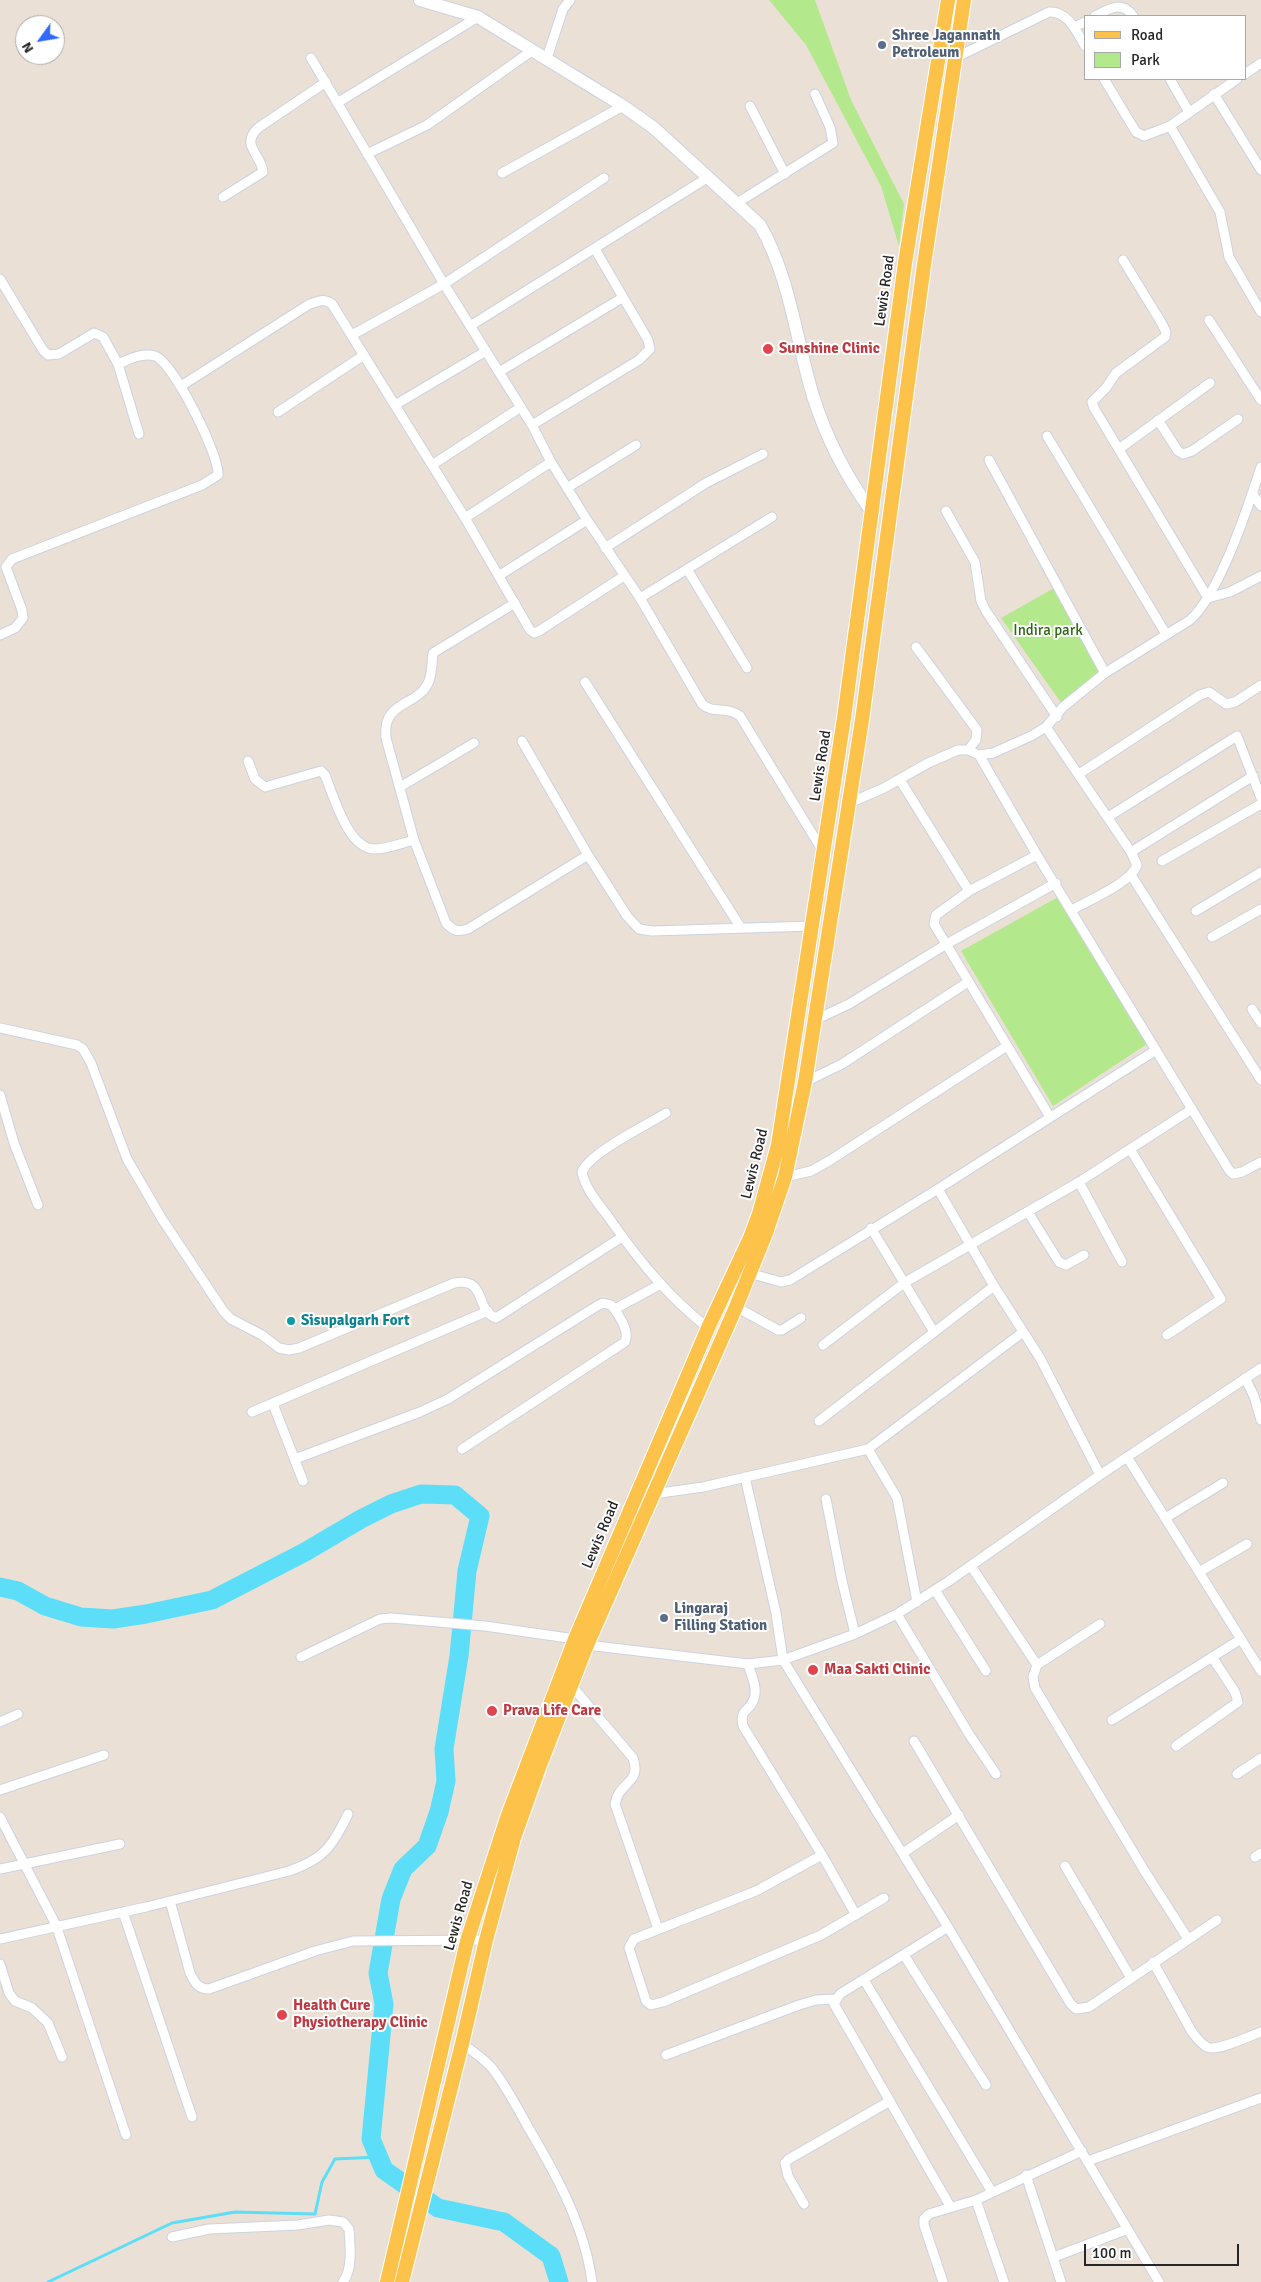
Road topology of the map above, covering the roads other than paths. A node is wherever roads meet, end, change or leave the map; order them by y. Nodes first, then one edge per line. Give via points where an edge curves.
1 (420, 0) edge
2 (570, 0) edge
3 (948, 0) edge
4 (964, 0) edge
5 (1097, 15) edge
6 (1132, 15) edge
7 (478, 17) junction
8 (1084, 22) edge
9 (1074, 27) junction
10 (1084, 44) edge
11 (533, 50) junction
12 (311, 58) dead end
13 (547, 58) junction
14 (955, 58) junction
15 (1261, 64) edge
16 (1246, 73) edge
17 (1105, 80) edge
18 (1171, 80) edge
19 (1235, 80) edge
20 (326, 82) junction
21 (815, 94) dead end
22 (1214, 94) junction
23 (337, 103) junction
24 (623, 106) junction
25 (750, 106) dead end
26 (1189, 112) junction
27 (1170, 126) junction
28 (367, 154) junction
29 (1261, 170) edge
30 (502, 173) dead end
31 (785, 174) junction
32 (604, 178) dead end
33 (707, 178) junction
34 (223, 197) dead end
35 (736, 203) junction
36 (595, 249) junction
37 (1123, 260) dead end
38 (0, 279) edge
39 (444, 284) junction
40 (4, 292) edge
41 (622, 298) junction
42 (1261, 312) edge
43 (1210, 320) dead end
44 (470, 326) junction
45 (352, 335) junction
46 (486, 351) junction
47 (364, 355) junction
48 (118, 364) junction
49 (499, 372) junction
50 (1210, 383) dead end
51 (181, 386) junction
52 (1261, 400) edge
53 (395, 405) junction
54 (521, 407) junction
55 (278, 412) dead end
56 (1158, 420) junction
57 (1238, 420) dead end
58 (532, 425) junction
59 (139, 434) dead end
60 (1047, 436) dead end
61 (882, 442) junction
62 (899, 443) junction
63 (636, 444) dead end
64 (1119, 449) junction
65 (764, 454) dead end
66 (989, 460) dead end
67 (551, 462) junction
68 (432, 465) junction
69 (1261, 467) edge
70 (567, 488) junction
71 (1252, 493) junction
72 (1261, 506) edge
73 (946, 511) dead end
74 (872, 512) junction
75 (772, 517) dead end
76 (465, 518) junction
77 (587, 520) junction
78 (605, 548) junction
79 (687, 569) junction
80 (500, 575) junction
81 (624, 576) junction
82 (1261, 576) edge
83 (640, 598) junction
84 (1208, 598) junction
85 (515, 602) junction
86 (1166, 634) junction
87 (0, 635) edge
88 (916, 647) dead end
89 (747, 668) dead end
90 (1105, 673) junction
91 (585, 682) dead end
92 (1261, 685) edge
93 (1057, 716) junction
94 (844, 718) junction
95 (862, 720) junction
96 (1046, 727) junction
97 (522, 740) dead end
98 (474, 743) dead end
99 (968, 750) junction
100 (979, 755) junction
101 (248, 761) dead end
102 (1078, 774) junction
103 (1252, 776) junction
104 (900, 780) junction
105 (400, 787) junction
106 (1260, 791) edge
107 (1261, 804) edge
108 (847, 805) junction
109 (1108, 817) junction
110 (414, 840) junction
111 (1132, 852) junction
112 (824, 853) junction
113 (588, 855) junction
114 (1037, 855) junction
115 (1162, 861) dead end
116 (1261, 872) edge
117 (1131, 875) junction
118 (1056, 883) junction
119 (969, 891) junction
120 (1261, 909) edge
121 (1072, 910) junction
122 (1196, 911) dead end
123 (812, 926) junction
124 (741, 928) junction
125 (1212, 937) dead end
126 (945, 945) junction
127 (968, 982) junction
128 (1252, 1008) dead end
129 (815, 1020) junction
130 (1261, 1023) edge
131 (0, 1028) edge
132 (1007, 1046) junction
133 (1156, 1050) junction
134 (1261, 1080) edge
135 (805, 1082) junction
136 (0, 1095) edge
137 (1192, 1109) junction
138 (666, 1113) dead end
139 (1050, 1117) junction
140 (1130, 1149) junction
141 (1261, 1162) edge
142 (786, 1177) junction
143 (1079, 1182) junction
144 (938, 1189) junction
145 (38, 1206) dead end
146 (1028, 1212) junction
147 (872, 1228) junction
148 (622, 1237) junction
149 (970, 1246) junction
150 (1084, 1255) dead end
151 (1122, 1262) dead end
152 (749, 1273) junction
153 (904, 1282) junction
154 (659, 1285) junction
155 (994, 1286) junction
156 (736, 1307) junction
157 (615, 1309) junction
158 (488, 1311) junction
159 (801, 1318) dead end
160 (708, 1328) junction
161 (934, 1332) junction
162 (1024, 1332) junction
163 (1167, 1335) dead end
164 (823, 1345) dead end
165 (1261, 1368) edge
166 (1245, 1378) junction
167 (273, 1404) junction
168 (252, 1412) dead end
169 (1261, 1420) edge
170 (819, 1421) dead end
171 (462, 1449) dead end
172 (868, 1449) junction
173 (1127, 1457) junction
174 (295, 1459) junction
175 (1100, 1475) junction
176 (745, 1477) junction
177 (303, 1481) dead end
178 (1223, 1483) dead end
179 (653, 1494) junction
180 (826, 1499) dead end
181 (1167, 1518) junction
182 (1247, 1544) dead end
183 (610, 1555) junction
184 (624, 1560) junction
185 (971, 1566) junction
186 (1200, 1572) junction
187 (934, 1590) junction
188 (916, 1602) junction
189 (897, 1614) junction
190 (1100, 1624) dead end
191 (855, 1634) junction
192 (1241, 1640) junction
193 (581, 1642) junction
194 (301, 1657) dead end
195 (1212, 1657) junction
196 (783, 1660) junction
197 (748, 1664) junction
198 (1037, 1666) junction
199 (986, 1671) dead end
200 (1261, 1672) edge
201 (571, 1685) junction
202 (18, 1714) dead end
203 (1112, 1720) dead end
204 (0, 1722) edge
205 (914, 1741) dead end
206 (1176, 1746) dead end
207 (104, 1755) dead end
208 (1261, 1758) edge
209 (996, 1774) dead end
210 (1237, 1774) dead end
211 (0, 1790) edge
212 (348, 1814) dead end
213 (959, 1815) junction
214 (1, 1822) edge
215 (120, 1844) dead end
216 (903, 1853) junction
217 (822, 1855) junction
218 (23, 1863) junction
219 (1065, 1866) dead end
220 (0, 1869) edge
221 (884, 1898) dead end
222 (170, 1901) junction
223 (123, 1912) junction
224 (856, 1915) junction
225 (1217, 1920) dead end
226 (56, 1926) junction
227 (948, 1927) junction
228 (658, 1929) junction
229 (0, 1939) edge
230 (1188, 1939) junction
231 (486, 1940) junction
232 (467, 1941) junction
233 (904, 1956) junction
234 (1153, 1962) junction
235 (0, 1964) edge
236 (1130, 1978) junction
237 (864, 1980) junction
238 (836, 1999) junction
239 (1261, 2032) edge
240 (462, 2044) junction
241 (666, 2055) dead end
242 (62, 2057) dead end
243 (986, 2085) dead end
244 (1261, 2098) edge
245 (890, 2102) junction
246 (192, 2116) dead end
247 (126, 2134) dead end
248 (1082, 2151) junction
249 (1088, 2161) junction
250 (1026, 2175) junction
251 (992, 2192) junction
252 (976, 2200) junction
253 (804, 2204) dead end
254 (950, 2206) junction
255 (1128, 2229) junction
256 (172, 2237) dead end
257 (1054, 2257) junction
258 (342, 2282) edge
259 (387, 2282) edge
260 (402, 2282) edge
261 (592, 2282) edge
262 (943, 2282) edge
263 (1004, 2282) edge
264 (1061, 2282) edge
265 (1159, 2282) edge

1 - 7 street
2 - 13 street via 563,10
3 - 61 main road, Lewis Road via 905,262
4 - 14 main road, Lewis Road
5 - 6 street via 1117,5
7 - 11 street
7 - 23 street
8 - 9 street
9 - 10 street
9 - 14 street via 1064,15 1049,12
11 - 13 street
11 - 28 street via 427,125
12 - 20 street
13 - 24 street
14 - 62 main road, Lewis Road
15 - 16 street
17 - 27 street via 1136,132 1144,136
18 - 26 street
19 - 22 street
20 - 23 street
20 - 34 street via 251,134 250,140 263,172
21 - 31 street via 834,136 833,143
22 - 26 street
22 - 29 street
23 - 28 street
24 - 30 street
24 - 33 street via 654,128
25 - 31 street
26 - 27 street
27 - 42 street via 1220,212 1229,257
28 - 39 street
31 - 35 street
32 - 39 street
33 - 35 street
33 - 36 street
35 - 74 street via 760,225 770,241 780,267 814,398 852,485
36 - 41 street
36 - 44 street
37 - 64 street via 1166,332 1161,342 1116,373 1092,402
38 - 40 street
39 - 44 street
39 - 45 street
40 - 48 street via 48,355 59,354 98,333
41 - 49 street
41 - 58 street via 648,340 650,349
43 - 52 street
44 - 46 street
45 - 47 street
45 - 51 street via 332,304 318,300
46 - 49 street
46 - 53 street
47 - 53 street
47 - 55 street
48 - 51 street via 140,356 156,356
48 - 59 street
49 - 54 street
50 - 56 street
51 - 87 street via 210,445 219,468 218,475 202,485 12,559 6,567 23,618 15,628
53 - 68 street
54 - 58 street
54 - 68 street
56 - 57 street via 1183,454
56 - 64 street
58 - 67 street
60 - 86 street
61 - 62 main road
61 - 74 main road, Lewis Road
62 - 95 main road, Lewis Road
63 - 70 street
64 - 84 street
65 - 78 street via 706,483
66 - 90 street
67 - 70 street
67 - 76 street
68 - 76 street
69 - 71 street
70 - 77 street
71 - 72 street
71 - 84 street
73 - 93 street via 975,562 986,612
74 - 94 main road, Lewis Road
75 - 79 street
76 - 80 street
77 - 78 street
77 - 80 street
78 - 81 street
79 - 83 street
79 - 89 street
80 - 85 street
81 - 83 street
81 - 85 street via 534,633
82 - 84 street via 1230,592
83 - 112 street via 702,704 713,710 727,709 740,716
84 - 86 street via 1190,620
85 - 105 street via 433,653 429,682 388,717 386,738
86 - 90 street
88 - 99 street via 977,730 976,740
90 - 93 street via 1063,707
91 - 124 street
92 - 102 street via 1235,702 1226,704 1209,692 1200,695
93 - 96 street
94 - 95 main road
94 - 112 main road, Lewis Road
95 - 108 main road, Lewis Road
96 - 100 street via 1007,748
96 - 102 street
97 - 113 street
98 - 105 street
99 - 100 street
99 - 104 street via 958,750 928,763
100 - 114 street
101 - 110 street via 255,779 265,787 322,771 352,837 367,848
102 - 109 street
103 - 106 street
103 - 109 street via 1237,736
103 - 111 street
104 - 108 street
104 - 119 street
105 - 110 street
107 - 115 street
108 - 129 main road, Lewis Road
109 - 111 street
110 - 113 street via 446,923 460,931
111 - 117 street via 1137,865
112 - 123 main road, Lewis Road
113 - 124 street via 626,916 639,929
114 - 118 street
114 - 119 street
116 - 122 street
117 - 121 street
117 - 134 street
118 - 121 street
118 - 126 street
119 - 126 street via 936,915 934,924
120 - 125 street
121 - 133 street
123 - 124 street
123 - 160 main road, Lewis Road via 778,1145 759,1214
126 - 127 street
126 - 129 street via 849,1004
127 - 132 street
127 - 135 street via 842,1064
128 - 130 street
129 - 135 main road, Lewis Road
131 - 158 street via 83,1049 127,1159 162,1219 224,1312 279,1348 299,1348 458,1282 475,1287
132 - 139 street
132 - 142 street via 829,1161 811,1171
133 - 137 street
133 - 139 street
135 - 142 main road, Lewis Road
136 - 145 street
137 - 140 street
137 - 141 street via 1233,1174
138 - 148 street via 584,1166 582,1172 590,1191
139 - 144 street
140 - 143 street
140 - 163 street via 1221,1299
142 - 152 main road, Lewis Road
143 - 146 street
143 - 151 street
144 - 147 street
144 - 149 street
146 - 149 street
146 - 150 street via 1059,1262 1066,1265
147 - 152 street via 790,1280 781,1282
147 - 153 street
148 - 154 street
148 - 158 street via 501,1316 496,1318
149 - 153 street
149 - 155 street
152 - 156 main road, Lewis Road
153 - 161 street
153 - 164 street
154 - 157 street
154 - 160 street
155 - 161 street
155 - 162 street
156 - 159 street via 778,1330
156 - 179 main road, Lewis Road
157 - 171 street via 628,1337 621,1346
157 - 174 street via 607,1303 597,1306 448,1399
158 - 167 street
160 - 183 main road, Lewis Road
161 - 170 street
162 - 172 street
162 - 175 street
165 - 166 street
166 - 169 street
166 - 173 street
167 - 168 street
167 - 174 street
172 - 176 street
172 - 188 street via 896,1498
173 - 175 street
173 - 181 street
174 - 177 street
175 - 185 street
176 - 179 street via 703,1488
176 - 196 street via 776,1613
178 - 181 street
179 - 184 main road, Lewis Road
180 - 191 street
181 - 186 street
182 - 186 street
183 - 184 main road
183 - 193 main road, Lewis Road
184 - 193 main road, Lewis Road
185 - 187 street
185 - 198 street
186 - 192 street
187 - 188 street
187 - 199 street
188 - 189 street
189 - 191 street
189 - 209 street
190 - 198 street
191 - 196 street
192 - 195 street
192 - 200 street
193 - 194 street via 485,1626 391,1618 380,1619
193 - 197 street
193 - 201 main road, Lewis Road
193 - 232 main road, Lewis Road via 508,1815
195 - 203 street
195 - 206 street via 1238,1702
196 - 197 street
196 - 216 street
197 - 217 street via 755,1698 743,1712 743,1726
198 - 230 street via 1033,1677 1035,1688
201 - 228 street via 632,1758 636,1768 636,1775 616,1797 615,1804
201 - 231 main road, Lewis Road via 514,1838
202 - 204 street
205 - 213 street
207 - 211 street
208 - 210 street
212 - 222 street via 325,1853 309,1864
213 - 216 street
213 - 236 street via 1076,2009 1089,2007
214 - 218 street
215 - 218 street
216 - 227 street
217 - 224 street
217 - 228 street via 756,1891
218 - 220 street
218 - 226 street
219 - 236 street
221 - 224 street
222 - 223 street
222 - 232 street via 190,1973 201,1989 354,1940
223 - 226 street
223 - 246 street
224 - 228 street via 794,1948 651,2005 646,2001 628,1948 634,1939
225 - 230 street
226 - 229 street
226 - 247 street
227 - 233 street
227 - 248 street
230 - 234 street
231 - 232 street
231 - 240 main road, Lewis Road
232 - 259 main road, Lewis Road
233 - 237 street
233 - 243 street
234 - 236 street
234 - 239 street via 1192,2032 1208,2048 1217,2048
235 - 242 street via 9,1993 15,2001 32,2008 48,2023
237 - 238 street
237 - 251 street
238 - 241 street via 799,2005
238 - 245 street via 836,2011
240 - 260 main road, Lewis Road
240 - 261 street via 491,2068 546,2156 578,2225
244 - 249 street
245 - 253 street via 789,2158 785,2163 788,2176
245 - 254 street
248 - 249 street
248 - 250 street
249 - 255 street
250 - 251 street
250 - 257 street
251 - 252 street
252 - 254 street
252 - 263 street
254 - 262 street via 924,2219
255 - 257 street
255 - 265 street
256 - 258 street via 209,2229 298,2225 329,2220 343,2222 349,2229 350,2240 348,2274
257 - 264 street

